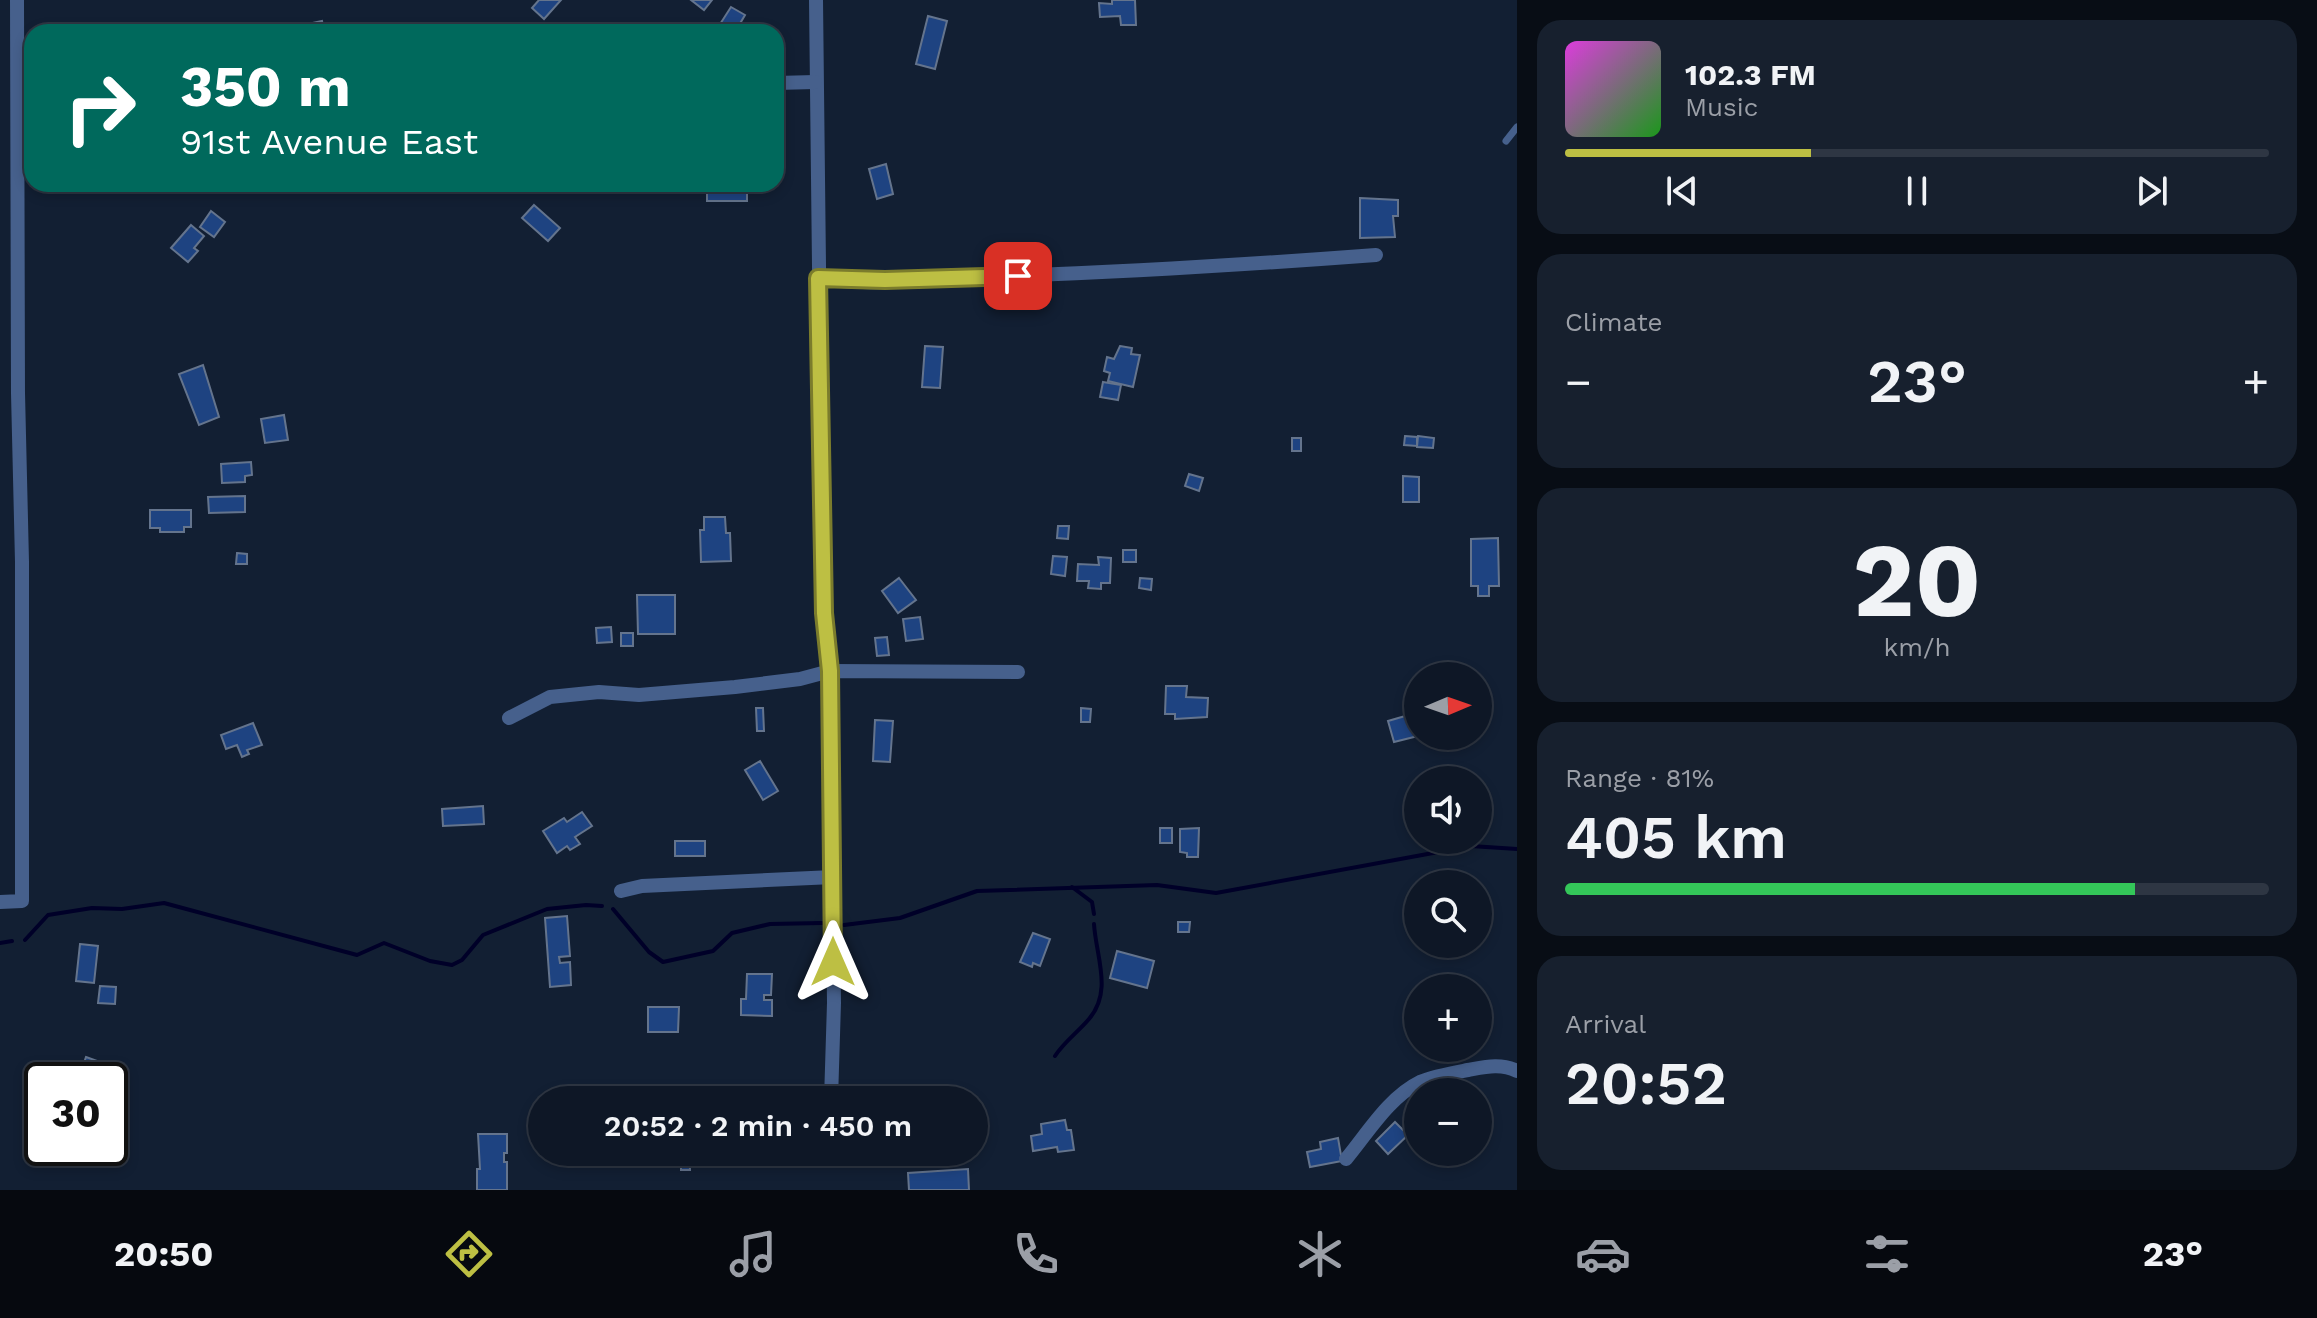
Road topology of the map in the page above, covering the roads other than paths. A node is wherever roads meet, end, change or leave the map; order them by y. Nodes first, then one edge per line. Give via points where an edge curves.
1 (17, 0) edge
2 (816, 0) edge
3 (815, 82) junction
4 (784, 83) edge
5 (1517, 127) edge
6 (1506, 141) dead end
7 (1376, 255) dead end
8 (818, 278) junction
9 (830, 671) junction
10 (1018, 672) dead end
11 (509, 718) dead end
12 (833, 877) junction
13 (621, 891) dead end
14 (0, 902) edge
15 (1517, 1071) edge
16 (831, 1086) edge
17 (1346, 1159) dead end

1 - 14 street via 22,901
2 - 3 street
3 - 4 street
3 - 8 street
5 - 6 lane
7 - 8 street via 1018,276
8 - 9 street via 824,613
9 - 10 street
9 - 11 street via 735,687 550,697
9 - 12 street
12 - 13 street
12 - 16 street
15 - 17 street via 1490,1066 1421,1082 1391,1106

